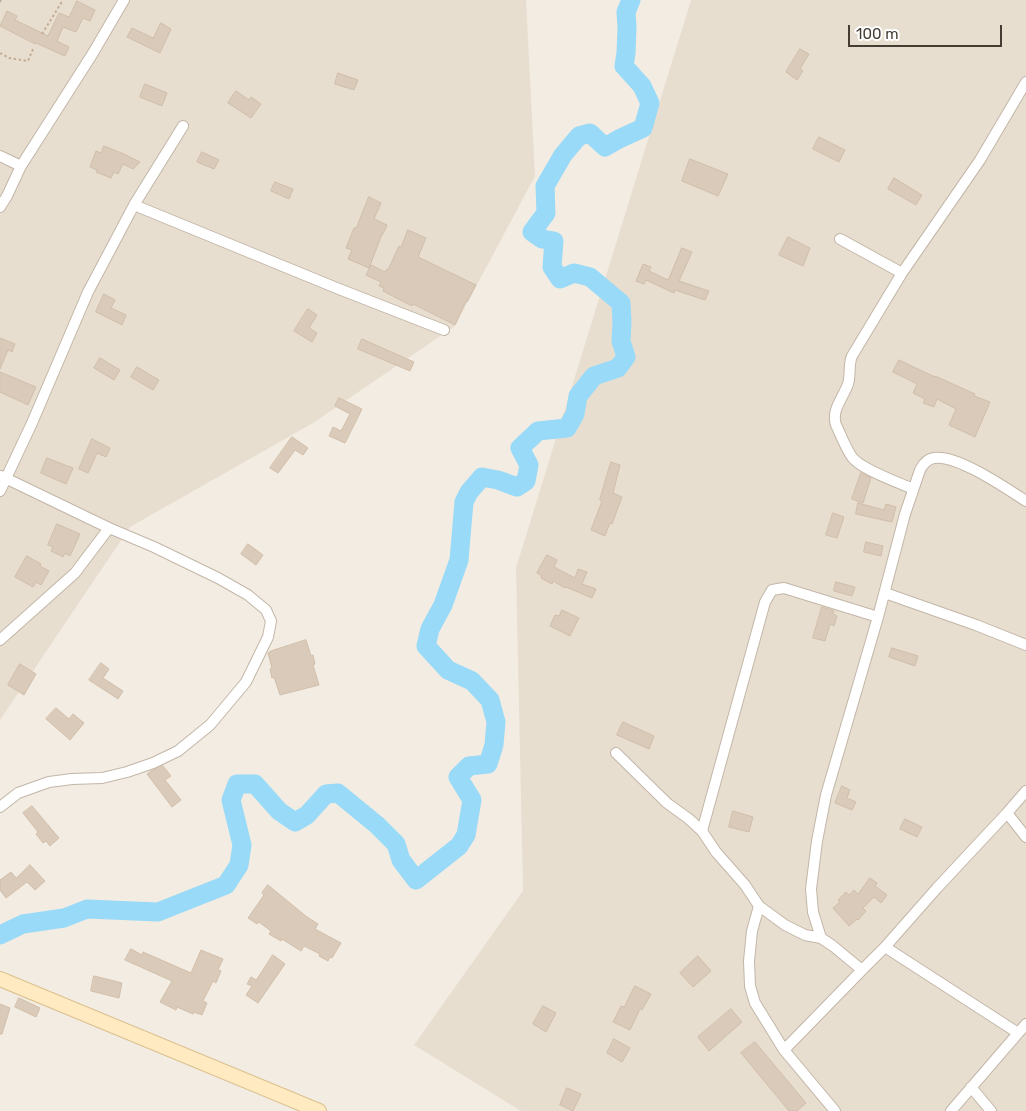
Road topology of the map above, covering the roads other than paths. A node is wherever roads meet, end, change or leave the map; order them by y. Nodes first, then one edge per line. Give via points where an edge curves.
1 (124, 0) edge
2 (1026, 82) edge
3 (183, 126) dead end
4 (0, 156) edge
5 (21, 166) junction
6 (134, 205) junction
7 (0, 207) edge
8 (840, 239) dead end
9 (902, 274) junction
10 (444, 330) dead end
11 (3, 477) edge
12 (913, 489) junction
13 (0, 491) edge
14 (1026, 501) edge
15 (109, 528) junction
16 (885, 593) junction
17 (878, 617) junction
18 (0, 640) edge
19 (1026, 644) edge
20 (616, 753) dead end
21 (1026, 791) edge
22 (0, 807) edge
23 (1007, 813) junction
24 (702, 831) junction
25 (1026, 837) edge
26 (759, 906) junction
27 (821, 938) junction
28 (885, 947) junction
29 (862, 970) junction
30 (0, 979) edge
31 (1026, 1024) edge
32 (1018, 1033) junction
33 (784, 1050) junction
34 (971, 1087) junction
35 (319, 1111) edge
36 (835, 1111) edge
37 (951, 1111) edge
38 (991, 1111) edge

1 - 5 street
2 - 9 street via 980,160
3 - 6 street
4 - 5 street
5 - 7 street
6 - 10 street
6 - 11 street via 88,292 32,424
8 - 9 street
9 - 12 street via 850,359 848,384 834,416 845,445 857,463
11 - 13 street
11 - 15 street
12 - 14 street via 924,464 934,458 942,458 968,466
12 - 16 street
15 - 18 street via 75,573
15 - 22 street via 218,578 248,596 266,610 271,621 268,637 246,682 210,725 178,751 127,772 102,778 50,782 18,794
16 - 17 street
16 - 19 street
17 - 24 street via 784,588 772,590
17 - 27 street via 834,763 820,823 811,889 813,912
20 - 24 street via 667,803
21 - 23 street
23 - 25 street
23 - 28 street
24 - 26 street
26 - 27 street via 785,925
26 - 33 street via 752,931 750,986 755,1003
27 - 29 street
28 - 29 street
28 - 32 street
29 - 33 street
30 - 35 main road
31 - 32 street
32 - 34 street
33 - 36 street
34 - 37 street
34 - 38 street

